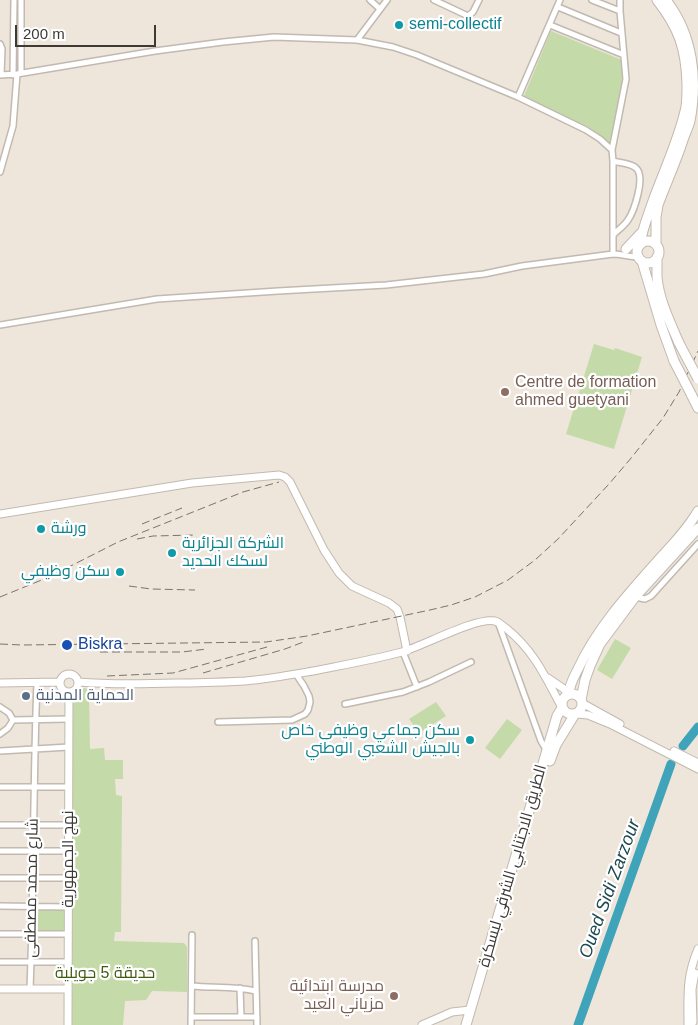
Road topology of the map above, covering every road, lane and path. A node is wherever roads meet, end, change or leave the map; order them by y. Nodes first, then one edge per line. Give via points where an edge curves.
1 (14, 0) edge
2 (21, 0) edge
3 (370, 0) edge
4 (388, 0) edge
5 (434, 0) edge
6 (479, 0) edge
7 (560, 0) edge
8 (592, 0) edge
9 (620, 0) edge
10 (657, 0) edge
11 (666, 0) edge
12 (558, 7) junction
13 (380, 9) junction
14 (620, 11) junction
15 (550, 25) junction
16 (622, 33) junction
17 (357, 40) junction
18 (0, 44) edge
19 (624, 55) junction
20 (17, 74) junction
21 (1, 75) edge
22 (518, 97) junction
23 (612, 150) junction
24 (614, 161) junction
25 (0, 172) edge
26 (642, 232) junction
27 (614, 234) junction
28 (656, 244) junction
29 (639, 245) junction
30 (619, 253) junction
31 (657, 257) junction
32 (641, 259) junction
33 (0, 325) edge
34 (698, 379) edge
35 (698, 408) edge
36 (698, 512) edge
37 (0, 514) edge
38 (698, 528) edge
39 (698, 544) edge
40 (635, 597) junction
41 (498, 622) junction
42 (517, 638) junction
43 (505, 644) junction
44 (405, 651) junction
45 (471, 662) dead end
46 (296, 674) junction
47 (545, 676) junction
48 (37, 682) junction
49 (60, 682) junction
50 (78, 682) junction
51 (0, 684) edge
52 (417, 687) junction
53 (69, 692) junction
54 (569, 694) junction
55 (582, 701) junction
56 (345, 704) dead end
57 (0, 707) edge
58 (562, 707) junction
59 (576, 714) junction
60 (69, 719) junction
61 (13, 720) junction
62 (36, 720) junction
63 (218, 722) dead end
64 (0, 734) edge
65 (69, 747) junction
66 (35, 749) junction
67 (0, 751) edge
68 (547, 751) junction
69 (698, 764) edge
70 (698, 769) edge
71 (0, 787) edge
72 (34, 787) junction
73 (69, 787) junction
74 (0, 825) edge
75 (33, 825) junction
76 (69, 825) junction
77 (0, 851) edge
78 (33, 851) junction
79 (69, 852) junction
80 (0, 878) edge
81 (68, 878) junction
82 (33, 879) junction
83 (0, 906) edge
84 (33, 906) junction
85 (68, 907) junction
86 (0, 934) edge
87 (32, 934) junction
88 (68, 934) junction
89 (192, 936) dead end
90 (255, 941) dead end
91 (698, 949) edge
92 (698, 960) edge
93 (0, 962) edge
94 (31, 962) junction
95 (68, 962) junction
96 (192, 986) junction
97 (240, 988) junction
98 (0, 989) edge
99 (30, 989) junction
100 (68, 989) junction
101 (256, 991) junction
102 (470, 1010) junction
103 (191, 1018) junction
104 (241, 1018) junction
105 (257, 1018) junction
106 (693, 1024) edge
107 (68, 1025) edge
108 (191, 1025) edge
109 (257, 1025) edge
110 (422, 1025) edge
111 (466, 1025) edge
112 (472, 1025) edge

1 - 20 street
2 - 20 street
3 - 13 street
4 - 13 street
5 - 6 street via 468,16
7 - 12 street
8 - 14 street
9 - 14 street
10 - 26 highway via 671,19 682,45 686,63 686,105
11 - 28 highway via 684,29 689,44 694,93 690,123 658,205
12 - 15 street
12 - 16 street
13 - 17 street
14 - 16 street
15 - 19 street
15 - 22 street
16 - 19 street
17 - 20 street via 274,37 223,42
17 - 22 street via 417,55
18 - 21 street
19 - 23 street via 626,86
20 - 21 street
20 - 25 street via 13,126
22 - 23 street via 586,130
23 - 24 street
24 - 27 street
24 - 27 street via 638,169 639,190 629,218
26 - 29 highway
26 - 30 highway
27 - 30 street
28 - 29 highway via 646,241
28 - 31 highway
29 - 30 street
29 - 32 highway
30 - 32 street
30 - 33 street via 402,284 157,299
31 - 32 highway via 650,262
31 - 34 highway, bridge via 657,278 668,318
32 - 35 highway, bridge via 674,361
36 - 54 highway via 606,622 583,658
37 - 44 main road via 192,483 285,477 339,573 352,586 397,609
38 - 40 highway
39 - 40 street via 651,596 645,599
40 - 55 highway via 593,657
41 - 42 main road
41 - 43 street
41 - 44 main road via 486,621 466,627
42 - 43 street via 510,638
42 - 47 main road
43 - 68 street
44 - 46 main road
44 - 52 street
45 - 52 street
46 - 50 main road via 246,681
46 - 63 street via 309,696 305,714 292,720
47 - 54 main road
47 - 58 main road
48 - 49 main road
48 - 51 main road
48 - 62 street, شارع محمد مصطفى
49 - 50 main road via 65,675 71,674
49 - 53 main road via 61,688
50 - 53 main road via 75,691
52 - 56 street
53 - 60 main road, نهج الجمهورية
54 - 55 highway via 575,694
54 - 58 highway via 564,698
55 - 59 highway
55 - 69 main road
57 - 61 street
58 - 59 highway via 566,713
58 - 68 highway, الطريق الاجتنابي الشرقي لبسكرة
59 - 70 main road via 598,718
59 - 112 highway, الطريق الاجتنابي الشرقي لبسكرة via 553,752
60 - 62 street
60 - 65 main road, نهج الجمهورية
61 - 62 street
61 - 64 street
62 - 66 street, شارع محمد مصطفى
65 - 66 street
65 - 73 main road, نهج الجمهورية
66 - 67 street
66 - 72 street, شارع محمد مصطفى
68 - 102 highway, الطريق الاجتنابي الشرقي لبسكرة
71 - 72 street
72 - 73 street
72 - 75 street, شارع محمد مصطفى
73 - 76 main road, نهج الجمهورية
74 - 75 street
75 - 76 street
75 - 78 street, شارع محمد مصطفى
76 - 79 main road, نهج الجمهورية
77 - 78 street
78 - 79 street
78 - 82 street, شارع محمد مصطفى
79 - 81 main road, نهج الجمهورية
80 - 82 street
81 - 82 street
81 - 85 main road, نهج الجمهورية
82 - 84 street, شارع محمد مصطفى
83 - 84 street
84 - 85 street
84 - 87 street, شارع محمد مصطفى
85 - 88 main road, نهج الجمهورية
86 - 87 street
87 - 88 street
87 - 94 street, شارع محمد مصطفى
88 - 95 main road, نهج الجمهورية
89 - 96 street
90 - 101 street
91 - 106 main road via 687,988
92 - 106 main road via 692,988
93 - 94 street
94 - 95 street
94 - 99 street, شارع محمد مصطفى
95 - 100 main road, نهج الجمهورية
96 - 97 street
96 - 103 street
97 - 101 street
97 - 104 street
98 - 99 main road
99 - 100 main road
100 - 107 main road, نهج الجمهورية
101 - 105 street
102 - 110 main road via 452,1012
102 - 111 highway, الطريق الاجتنابي الشرقي لبسكرة
103 - 104 street
103 - 108 street
104 - 105 street
105 - 109 street

